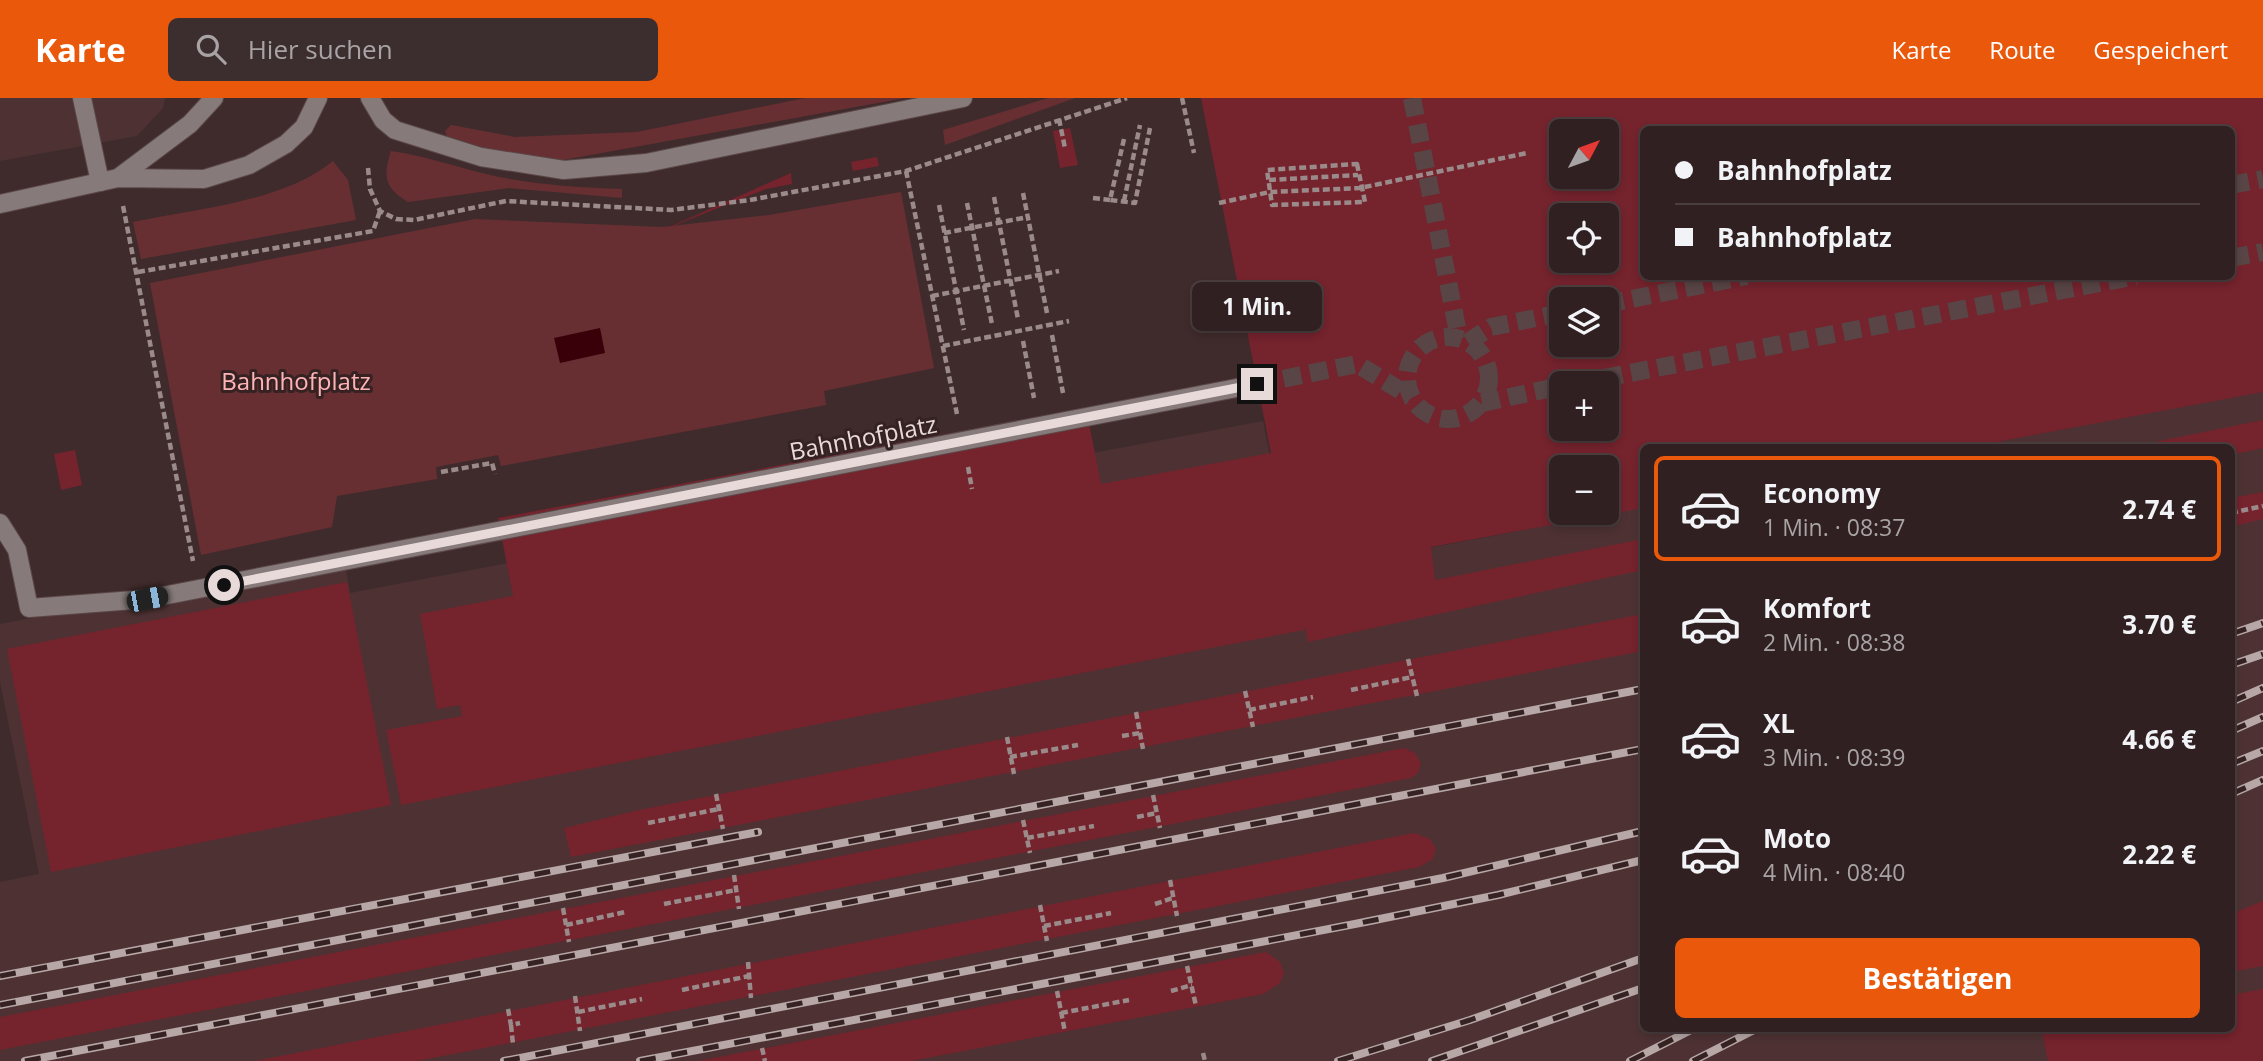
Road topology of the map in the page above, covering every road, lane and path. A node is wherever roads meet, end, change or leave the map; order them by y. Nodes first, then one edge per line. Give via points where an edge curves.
1 (82, 98) edge
2 (214, 98) edge
3 (318, 98) edge
4 (370, 98) edge
5 (963, 98) edge
6 (1127, 98) edge
7 (1182, 98) edge
8 (1059, 119) junction
9 (1140, 125) dead end
10 (1150, 128) dead end
11 (1124, 139) dead end
12 (1065, 148) dead end
13 (1194, 153) dead end
14 (1527, 153) dead end
15 (368, 168) dead end
16 (906, 172) junction
17 (1358, 175) junction
18 (118, 178) junction
19 (1269, 180) junction
20 (100, 182) junction
21 (1360, 188) junction
22 (1270, 192) junction
23 (1023, 193) dead end
24 (994, 197) dead end
25 (1093, 198) dead end
26 (1110, 200) junction
27 (1124, 201) junction
28 (967, 203) dead end
29 (1219, 203) dead end
30 (0, 204) edge
31 (939, 205) dead end
32 (380, 211) junction
33 (1028, 217) junction
34 (999, 223) junction
35 (973, 228) junction
36 (944, 233) junction
37 (1059, 271) dead end
38 (138, 272) junction
39 (1040, 274) junction
40 (1010, 280) junction
41 (984, 285) junction
42 (956, 291) junction
43 (932, 296) junction
44 (1047, 313) dead end
45 (1018, 319) dead end
46 (1069, 321) dead end
47 (992, 324) dead end
48 (964, 330) dead end
49 (1052, 335) dead end
50 (1023, 341) dead end
51 (942, 346) junction
52 (1257, 384) tunnel mouth
53 (1063, 397) dead end
54 (1035, 402) dead end
55 (963, 443) junction
56 (442, 472) dead end
57 (495, 474) dead end
58 (2263, 506) edge
59 (2235, 515) edge
60 (0, 523) edge
61 (193, 562) dead end
62 (1408, 659) dead end
63 (1412, 677) junction
64 (1351, 690) dead end
65 (1245, 691) dead end
66 (1417, 696) dead end
67 (1313, 697) dead end
68 (1249, 710) junction
69 (1136, 712) dead end
70 (1253, 727) dead end
71 (1140, 733) junction
72 (1122, 736) dead end
73 (1007, 737) dead end
74 (1078, 745) dead end
75 (1143, 749) dead end
76 (1010, 757) junction
77 (1014, 774) dead end
78 (716, 794) dead end
79 (1153, 794) dead end
80 (719, 809) junction
81 (1157, 813) junction
82 (1137, 817) dead end
83 (1023, 820) dead end
84 (648, 823) dead end
85 (1094, 826) dead end
86 (1160, 828) dead end
87 (723, 829) dead end
88 (1027, 838) junction
89 (1030, 853) dead end
90 (734, 875) dead end
91 (1170, 880) dead end
92 (736, 890) junction
93 (1173, 898) junction
94 (664, 904) dead end
95 (1155, 904) dead end
96 (1040, 905) dead end
97 (563, 908) dead end
98 (739, 909) dead end
99 (625, 912) dead end
100 (1111, 913) dead end
101 (1177, 916) dead end
102 (566, 925) junction
103 (1044, 926) junction
104 (1047, 941) dead end
105 (569, 942) dead end
106 (748, 962) dead end
107 (1187, 966) dead end
108 (749, 976) junction
109 (1192, 985) junction
110 (682, 990) dead end
111 (1057, 991) dead end
112 (1171, 991) dead end
113 (575, 996) dead end
114 (751, 998) dead end
115 (642, 999) dead end
116 (1129, 1000) dead end
117 (1196, 1006) dead end
118 (508, 1009) dead end
119 (578, 1012) junction
120 (1061, 1013) junction
121 (520, 1023) dead end
122 (511, 1025) junction
123 (580, 1031) dead end
124 (1065, 1032) dead end
125 (513, 1044) dead end
126 (762, 1048) dead end
127 (1203, 1053) dead end
128 (765, 1061) edge
129 (1205, 1061) edge

1 - 20 lane
2 - 18 lane via 190,124
3 - 18 lane via 304,127 286,144 249,165 204,179
4 - 5 lane via 395,130 481,157 564,170 646,163
6 - 8 path
7 - 13 path
8 - 12 path
8 - 16 path
9 - 27 path
10 - 27 path via 1135,203
11 - 26 path
14 - 21 path
15 - 32 path via 370,189
16 - 32 path via 671,211 506,201 414,220 396,219
16 - 43 path
17 - 19 path
17 - 19 path via 1357,164 1267,170
17 - 21 path
18 - 20 lane
18 - 38 path
19 - 22 path
20 - 30 lane
21 - 22 path
21 - 22 path via 1365,202 1272,205
22 - 29 path
23 - 33 path
24 - 34 path
25 - 26 path
26 - 27 path
28 - 35 path
31 - 36 path
32 - 38 path via 373,231
33 - 34 path
33 - 39 path
34 - 35 path
34 - 40 path
35 - 36 path
35 - 41 path
36 - 42 path
37 - 39 path
38 - 61 path
39 - 40 path
39 - 44 path
40 - 41 path
40 - 45 path
41 - 42 path
41 - 47 path
42 - 43 path
42 - 48 path
43 - 51 path
46 - 51 path
49 - 53 path
50 - 54 path
51 - 55 path
52 - 55 lane, Bahnhofplatz
55 - 60 lane, Bahnhofplatz via 147,599 29,608 18,550
56 - 57 path via 492,463
58 - 59 path
62 - 63 path
63 - 64 path
63 - 66 path
65 - 68 path
67 - 68 path
68 - 70 path
69 - 71 path
71 - 72 path
71 - 75 path
73 - 76 path
74 - 76 path
76 - 77 path
78 - 80 path
79 - 81 path
80 - 84 path
80 - 87 path
81 - 82 path
81 - 86 path
83 - 88 path
85 - 88 path
88 - 89 path
90 - 92 path
91 - 93 path
92 - 94 path
92 - 98 path
93 - 95 path
93 - 101 path
96 - 103 path
97 - 102 path
99 - 102 path
100 - 103 path
102 - 105 path
103 - 104 path
106 - 108 path
107 - 109 path
108 - 110 path
108 - 114 path
109 - 112 path
109 - 117 path
111 - 120 path
113 - 119 path
115 - 119 path
116 - 120 path
118 - 122 path
119 - 123 path
120 - 124 path
121 - 122 path
122 - 125 path
126 - 128 path
127 - 129 path

